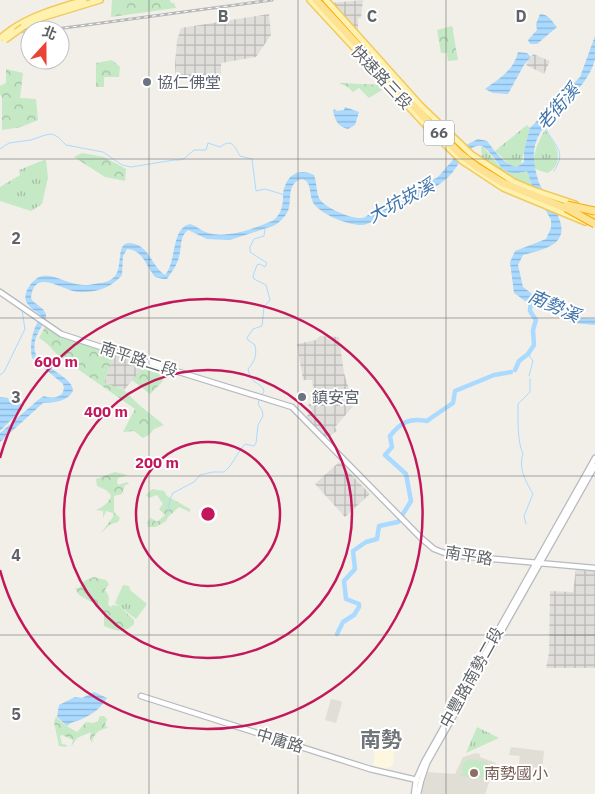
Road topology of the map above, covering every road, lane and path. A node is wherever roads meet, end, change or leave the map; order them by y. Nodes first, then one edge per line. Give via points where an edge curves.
1 (84, 0) edge
2 (310, 0) edge
3 (316, 0) edge
4 (321, 0) edge
5 (326, 0) edge
6 (97, 1) edge
7 (2, 41) edge
8 (569, 208) junction
9 (595, 217) edge
10 (0, 292) edge
11 (595, 458) edge
12 (595, 466) edge
13 (395, 511) joint
14 (538, 563) junction
15 (595, 568) edge
16 (141, 696) dead end
17 (419, 780) junction
18 (414, 794) edge
19 (418, 794) edge

1 - 7 main road, bridge via 22,22
2 - 8 main road, 快速路三段 / 66 via 462,161 503,188 540,204
3 - 8 highway, 66 via 459,153 503,183
4 - 8 highway, 66 via 468,156 508,182
5 - 8 main road, 快速路三段 / 66 via 461,146 514,182 555,197
6 - 7 main road, bridge via 41,18
8 - 9 highway, bridge
8 - 9 highway, bridge
10 - 13 street, 南平路二段 via 61,334 292,407
11 - 14 street
12 - 14 street
13 - 14 street, 南平路 via 434,549 444,554
14 - 15 street, 南平路
14 - 17 street, 中豐路南勢二段 via 466,685 424,762
16 - 17 street, 中庸路 via 365,767
17 - 18 street, 中豐路南勢二段
17 - 19 street, 中豐路南勢二段

